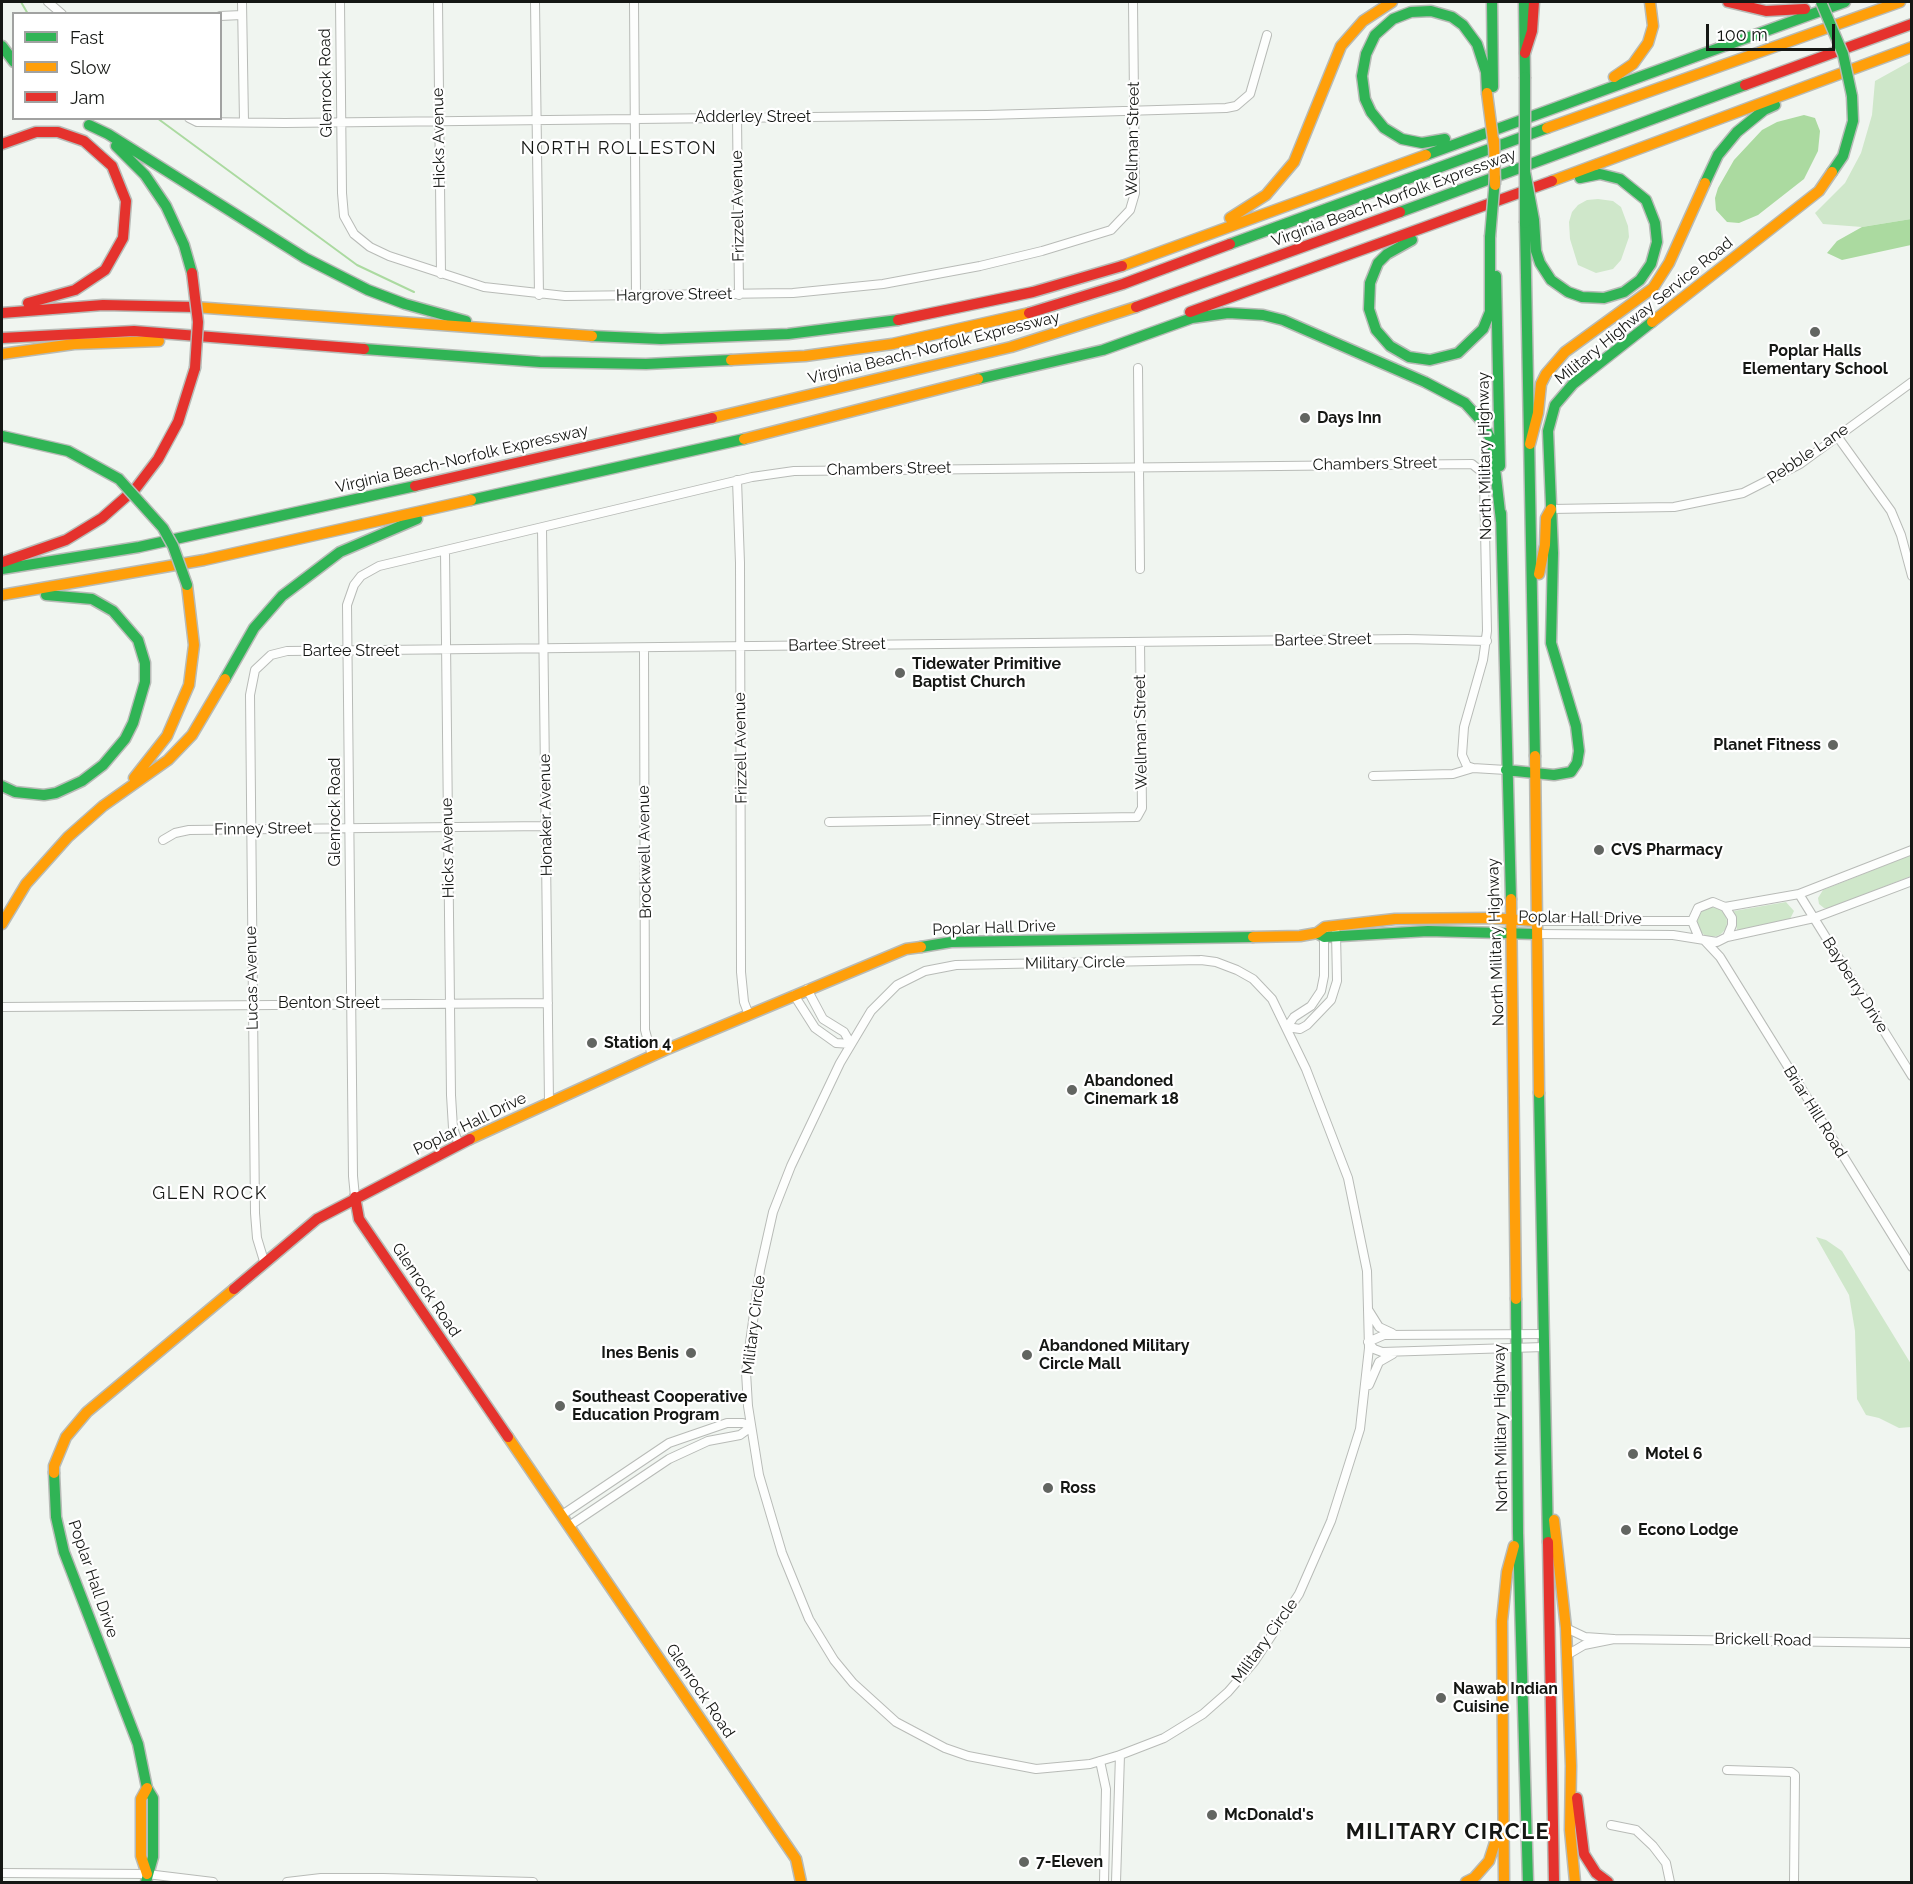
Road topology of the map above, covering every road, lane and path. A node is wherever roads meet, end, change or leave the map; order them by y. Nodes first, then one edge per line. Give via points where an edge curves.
1 (48, 2) edge
2 (242, 2) edge
3 (340, 2) edge
4 (438, 2) edge
5 (536, 2) edge
6 (634, 2) edge
7 (1133, 2) edge
8 (1392, 2) edge
9 (1492, 2) edge
10 (1524, 2) edge
11 (1534, 2) edge
12 (1650, 2) edge
13 (1728, 2) edge
14 (1821, 2) edge
15 (1833, 2) edge
16 (1845, 2) edge
17 (1900, 2) edge
18 (60, 12) edge
19 (242, 15) junction
20 (222, 16) edge
21 (1911, 24) edge
22 (1267, 35) dead end
23 (2, 46) edge
24 (1911, 47) edge
25 (1525, 53) junction
26 (12, 59) edge
27 (1832, 75) junction
28 (1490, 91) junction
29 (1564, 102) junction
30 (1135, 111) junction
31 (637, 117) junction
32 (738, 117) junction
33 (193, 120) edge
34 (537, 120) junction
35 (341, 121) junction
36 (439, 121) junction
37 (1514, 121) junction
38 (84, 122) edge
39 (243, 122) junction
40 (2, 144) edge
41 (342, 165) joint
42 (1511, 195) junction
43 (1471, 210) junction
44 (1530, 221) junction
45 (1493, 236) junction
46 (1074, 242) joint
47 (1164, 251) junction
48 (441, 274) junction
49 (538, 295) junction
50 (636, 295) junction
51 (739, 295) junction
52 (2, 311) edge
53 (527, 333) junction
54 (2, 338) edge
55 (242, 338) junction
56 (2, 354) edge
57 (1042, 364) junction
58 (1137, 368) dead end
59 (1911, 382) edge
60 (2, 436) edge
61 (1837, 436) junction
62 (1530, 444) junction
63 (1137, 468) junction
64 (737, 480) junction
65 (477, 499) junction
66 (1551, 509) junction
67 (1501, 521) junction
68 (542, 528) junction
69 (445, 550) junction
70 (2, 563) edge
71 (2, 569) edge
72 (1140, 569) dead end
73 (1911, 576) edge
74 (2, 596) edge
75 (1534, 599) junction
76 (347, 613) joint
77 (1486, 641) junction
78 (1140, 642) junction
79 (741, 647) junction
80 (543, 648) junction
81 (644, 648) junction
82 (446, 650) junction
83 (347, 651) junction
84 (250, 694) joint
85 (1473, 768) junction
86 (1506, 770) junction
87 (1534, 773) junction
88 (1373, 776) dead end
89 (2, 786) edge
90 (111, 801) junction
91 (1133, 818) joint
92 (829, 822) dead end
93 (447, 826) junction
94 (546, 826) junction
95 (350, 828) junction
96 (250, 829) junction
97 (163, 840) dead end
98 (1911, 850) edge
99 (1911, 881) edge
100 (1799, 894) junction
101 (1725, 907) junction
102 (1814, 918) junction
103 (1511, 919) junction
104 (1536, 921) junction
105 (1692, 921) junction
106 (2, 924) edge
107 (1336, 931) junction
108 (1322, 932) junction
109 (1512, 933) junction
110 (1536, 934) junction
111 (1724, 938) junction
112 (1702, 940) junction
113 (1720, 957) junction
114 (807, 989) junction
115 (794, 995) junction
116 (351, 1003) junction
117 (450, 1003) junction
118 (548, 1003) junction
119 (252, 1004) junction
120 (2, 1007) edge
121 (748, 1015) junction
122 (1287, 1027) junction
123 (851, 1044) junction
124 (652, 1056) junction
125 (1911, 1076) edge
126 (549, 1102) junction
127 (459, 1145) junction
128 (355, 1197) junction
129 (264, 1261) junction
130 (1911, 1268) edge
131 (1368, 1307) junction
132 (1515, 1334) junction
133 (1544, 1334) junction
134 (1399, 1335) junction
135 (1368, 1342) junction
136 (1544, 1347) junction
137 (1515, 1349) junction
138 (1396, 1352) junction
139 (1364, 1398) junction
140 (751, 1427) junction
141 (1548, 1487) junction
142 (562, 1515) junction
143 (569, 1526) junction
144 (1518, 1533) junction
145 (1566, 1629) junction
146 (1614, 1639) junction
147 (1911, 1643) edge
148 (1567, 1655) junction
149 (1570, 1718) junction
150 (1120, 1755) junction
151 (1100, 1761) junction
152 (1727, 1770) dead end
153 (1502, 1814) junction
154 (1611, 1824) dead end
155 (2, 1873) edge
156 (147, 1878) edge
157 (213, 1882) edge
158 (287, 1882) edge
159 (533, 1882) edge
160 (801, 1882) edge
161 (1104, 1882) edge
162 (1116, 1882) edge
163 (1466, 1882) edge
164 (1503, 1882) edge
165 (1528, 1882) edge
166 (1554, 1882) edge
167 (1575, 1882) edge
168 (1608, 1882) edge
169 (1670, 1882) edge
170 (1794, 1882) edge

1 - 18 street
2 - 19 street
3 - 35 street, Glenrock Road
4 - 36 street, Hicks Avenue
5 - 34 street
6 - 31 street
7 - 30 street, Wellman Street
8 - 47 main road via 1363,21 1341,46 1301,148 1281,180 1238,215
9 - 28 main road
10 - 25 main road
11 - 25 main road via 1532,31
12 - 29 main road via 1650,37 1633,64
13 - 15 main road via 1750,9 1784,12
14 - 66 main road, Military Highway Service Road, bridge via 1843,54 1852,96 1853,121 1843,156 1819,191 1562,395 1548,425
16 - 29 main road
17 - 55 main road, Virginia Beach-Norfolk Expressway via 1123,284 1008,318 892,344 805,356 646,364 540,362
19 - 20 street
19 - 39 street
21 - 71 main road, Virginia Beach-Norfolk Expressway via 1194,287 1002,350 210,532
22 - 30 street, Adderley Street via 1254,86 1236,106
23 - 26 main road
24 - 27 main road
25 - 44 main road, bridge via 1525,172
27 - 42 main road
27 - 62 main road via 1764,110 1728,142 1708,172 1670,263 1653,288 1565,352 1546,374 1540,384
28 - 37 main road via 1477,44 1463,25 1442,13 1420,10 1393,19 1375,35 1365,54 1365,99 1377,121 1402,140 1428,143
28 - 45 main road, bridge via 1495,178
29 - 37 main road
30 - 32 street, Adderley Street
30 - 46 street, Wellman Street via 1135,193 1130,210 1111,230
31 - 32 street, Adderley Street
31 - 34 street, Adderley Street
31 - 50 street
32 - 51 street, Frizzell Avenue
33 - 39 street, Adderley Street
34 - 36 street, Adderley Street
34 - 49 street
35 - 36 street, Adderley Street
35 - 39 street, Adderley Street
35 - 41 street, Glenrock Road
36 - 48 street, Hicks Avenue
37 - 47 main road
38 - 53 main road via 304,258 368,290 440,315
38 - 70 main road, bridge via 123,152 154,188 174,221 192,273 198,322 195,368 170,439 136,488 102,518 66,540
40 - 52 main road via 36,132 58,132 84,141 106,158 119,178 127,214 119,249 96,278 75,290
41 - 48 street, Hargrove Street via 344,216 354,234 389,256
42 - 43 main road
42 - 44 main road via 1600,174 1620,179 1638,191 1651,210 1657,234 1655,253 1646,273 1624,292 1604,298 1582,297 1558,286 1544,271
43 - 45 main road via 1400,245 1378,263 1368,303 1372,322 1382,338 1399,352 1417,359 1439,359 1468,346 1483,329 1490,312
43 - 57 main road
44 - 62 main road
45 - 67 main road, North Military Highway
46 - 51 street, Hargrove Street via 903,281
47 - 53 main road via 1033,292 870,324 788,334 691,338
48 - 49 street, Hargrove Street via 506,292
49 - 50 street, Hargrove Street
50 - 51 street, Hargrove Street
52 - 53 main road via 103,305 180,306
54 - 55 main road, Virginia Beach-Norfolk Expressway via 134,331
55 - 56 main road via 74,344
57 - 65 main road via 785,430
57 - 67 main road via 1103,350 1192,318 1244,313 1283,320 1465,403 1492,442
58 - 63 street
59 - 61 street, Pebble Lane
60 - 90 main road, bridge via 68,451 119,479 163,528 188,585 194,645 184,700 157,752
61 - 66 street, Pebble Lane via 1782,475 1743,494 1674,507
61 - 73 street via 1891,512
62 - 75 main road
63 - 64 street, Chambers Street via 795,471
63 - 72 street
63 - 77 street, Chambers Street via 1472,464 1484,478
64 - 68 street, Chambers Street
64 - 79 street, Frizzell Avenue
65 - 74 main road via 165,568
65 - 90 main road via 360,542 300,579 254,628 192,735 168,760
66 - 75 main road via 1546,518
66 - 87 main road, Military Highway Service Road via 1551,642 1576,726 1579,751 1571,772
67 - 86 main road, North Military Highway
68 - 69 street, Chambers Street
68 - 80 street, Honaker Avenue
69 - 76 street, Chambers Street via 370,570 354,585
69 - 82 street, Hicks Avenue
74 - 89 main road via 80,596 102,604 124,621 138,640 146,677 125,739 103,765 82,781 57,793 28,795
75 - 87 main road
76 - 83 street, Glenrock Road
77 - 78 street, Bartee Street
77 - 85 street via 1462,744 1467,766
78 - 79 street, Bartee Street
78 - 91 street, Wellman Street via 1142,808
79 - 81 street, Bartee Street
79 - 121 street, Frizzell Avenue via 741,972
80 - 81 street, Bartee Street
80 - 82 street, Bartee Street
80 - 94 street, Honaker Avenue
81 - 124 street, Brockwell Avenue via 645,1030
82 - 83 street, Bartee Street
82 - 93 street, Hicks Avenue
83 - 84 street, Bartee Street via 287,651 271,655 255,670
83 - 95 street, Glenrock Road
84 - 96 street, Lucas Avenue
85 - 86 street, Military Highway Service Road
85 - 88 street, Military Highway Service Road via 1453,774
86 - 87 main road, Military Highway Service Road
86 - 103 main road, North Military Highway
87 - 104 main road
90 - 106 main road via 81,824 46,860
91 - 92 street, Finney Street
93 - 94 street, Finney Street
93 - 95 street, Finney Street
93 - 117 street, Hicks Avenue
94 - 118 street, Honaker Avenue
95 - 96 street, Finney Street
95 - 116 street, Glenrock Road
96 - 97 street, Finney Street via 189,830
96 - 119 street, Lucas Avenue
98 - 100 street
99 - 102 street
100 - 101 street
100 - 102 street, Bayberry Drive
101 - 105 street via 1713,902 1702,905
101 - 111 street via 1732,925
102 - 111 street
102 - 125 street, Bayberry Drive
103 - 104 main road, Poplar Hall Drive
103 - 107 main road, Poplar Hall Drive via 1404,919
103 - 109 main road, North Military Highway
104 - 105 street, Poplar Hall Drive
104 - 110 main road
105 - 112 street
107 - 108 main road, Poplar Hall Drive
107 - 109 main road, Poplar Hall Drive
107 - 122 street via 1337,981 1331,1000 1307,1025 1300,1029
108 - 114 main road, Poplar Hall Drive via 1300,936 926,945 884,957
108 - 122 street via 1321,991
109 - 110 main road, Poplar Hall Drive
109 - 132 main road, North Military Highway
110 - 112 street, Poplar Hall Drive via 1652,934
110 - 133 main road
111 - 112 street
111 - 113 street
112 - 113 street, Briar Hill Road
113 - 130 street, Briar Hill Road
114 - 115 main road, Poplar Hall Drive
114 - 123 street via 823,1019 844,1032
115 - 121 main road, Poplar Hall Drive
115 - 123 street via 814,1028 836,1042
116 - 117 street, Benton Street
116 - 119 street, Benton Street
116 - 128 street, Glenrock Road
117 - 118 street, Benton Street
117 - 127 street, Hicks Avenue via 453,1128
118 - 126 street, Honaker Avenue
119 - 120 street, Benton Street
119 - 129 street, Lucas Avenue via 255,1214
121 - 124 main road, Poplar Hall Drive
122 - 123 street, Military Circle via 1272,999 1253,979 1216,962 956,965 926,971 897,986 871,1011
122 - 131 street, Military Circle via 1348,1178 1363,1246
123 - 140 street, Military Circle via 799,1148 773,1212 747,1361
124 - 126 main road, Poplar Hall Drive
126 - 127 main road, Poplar Hall Drive
127 - 128 main road, Poplar Hall Drive
128 - 129 main road, Poplar Hall Drive via 317,1219
128 - 142 main road, Glenrock Road via 360,1219
129 - 156 main road, Poplar Hall Drive via 87,1412 66,1437 54,1466 53,1492 64,1552 138,1744 153,1802 153,1857
131 - 134 street via 1379,1327
131 - 135 street, Military Circle
132 - 133 street
132 - 134 street
132 - 137 main road, North Military Highway
133 - 136 main road
134 - 135 street via 1384,1335
135 - 138 street via 1377,1351
135 - 139 street, Military Circle
136 - 137 street
136 - 141 main road
137 - 138 street
137 - 144 main road, North Military Highway
138 - 139 street, Military Circle via 1379,1362
139 - 150 street, Military Circle via 1359,1429 1331,1521 1299,1594 1275,1631 1240,1679 1203,1714 1164,1738
140 - 142 street via 727,1423 669,1443
140 - 143 street via 740,1435 708,1441 669,1458
140 - 151 street, Military Circle via 774,1529 809,1619 834,1660 869,1699 896,1722 968,1756 1036,1769
141 - 145 main road via 1560,1556
141 - 166 main road
142 - 143 main road, Glenrock Road
143 - 160 main road, Glenrock Road via 796,1859
144 - 153 main road via 1507,1572 1502,1621
144 - 165 main road, North Military Highway
145 - 146 street, Brickell Road via 1585,1637
145 - 148 main road
146 - 147 street, Brickell Road
146 - 148 street, Brickell Road via 1584,1645
148 - 149 main road
149 - 167 main road via 1570,1830
149 - 168 main road via 1581,1843 1589,1865
150 - 151 street, Military Circle
150 - 162 street
151 - 161 street via 1106,1789
152 - 170 street via 1796,1775
153 - 163 main road via 1490,1861
153 - 164 main road
154 - 169 street via 1636,1830 1653,1846 1666,1863
155 - 156 street
156 - 157 street
158 - 159 street via 383,1878

